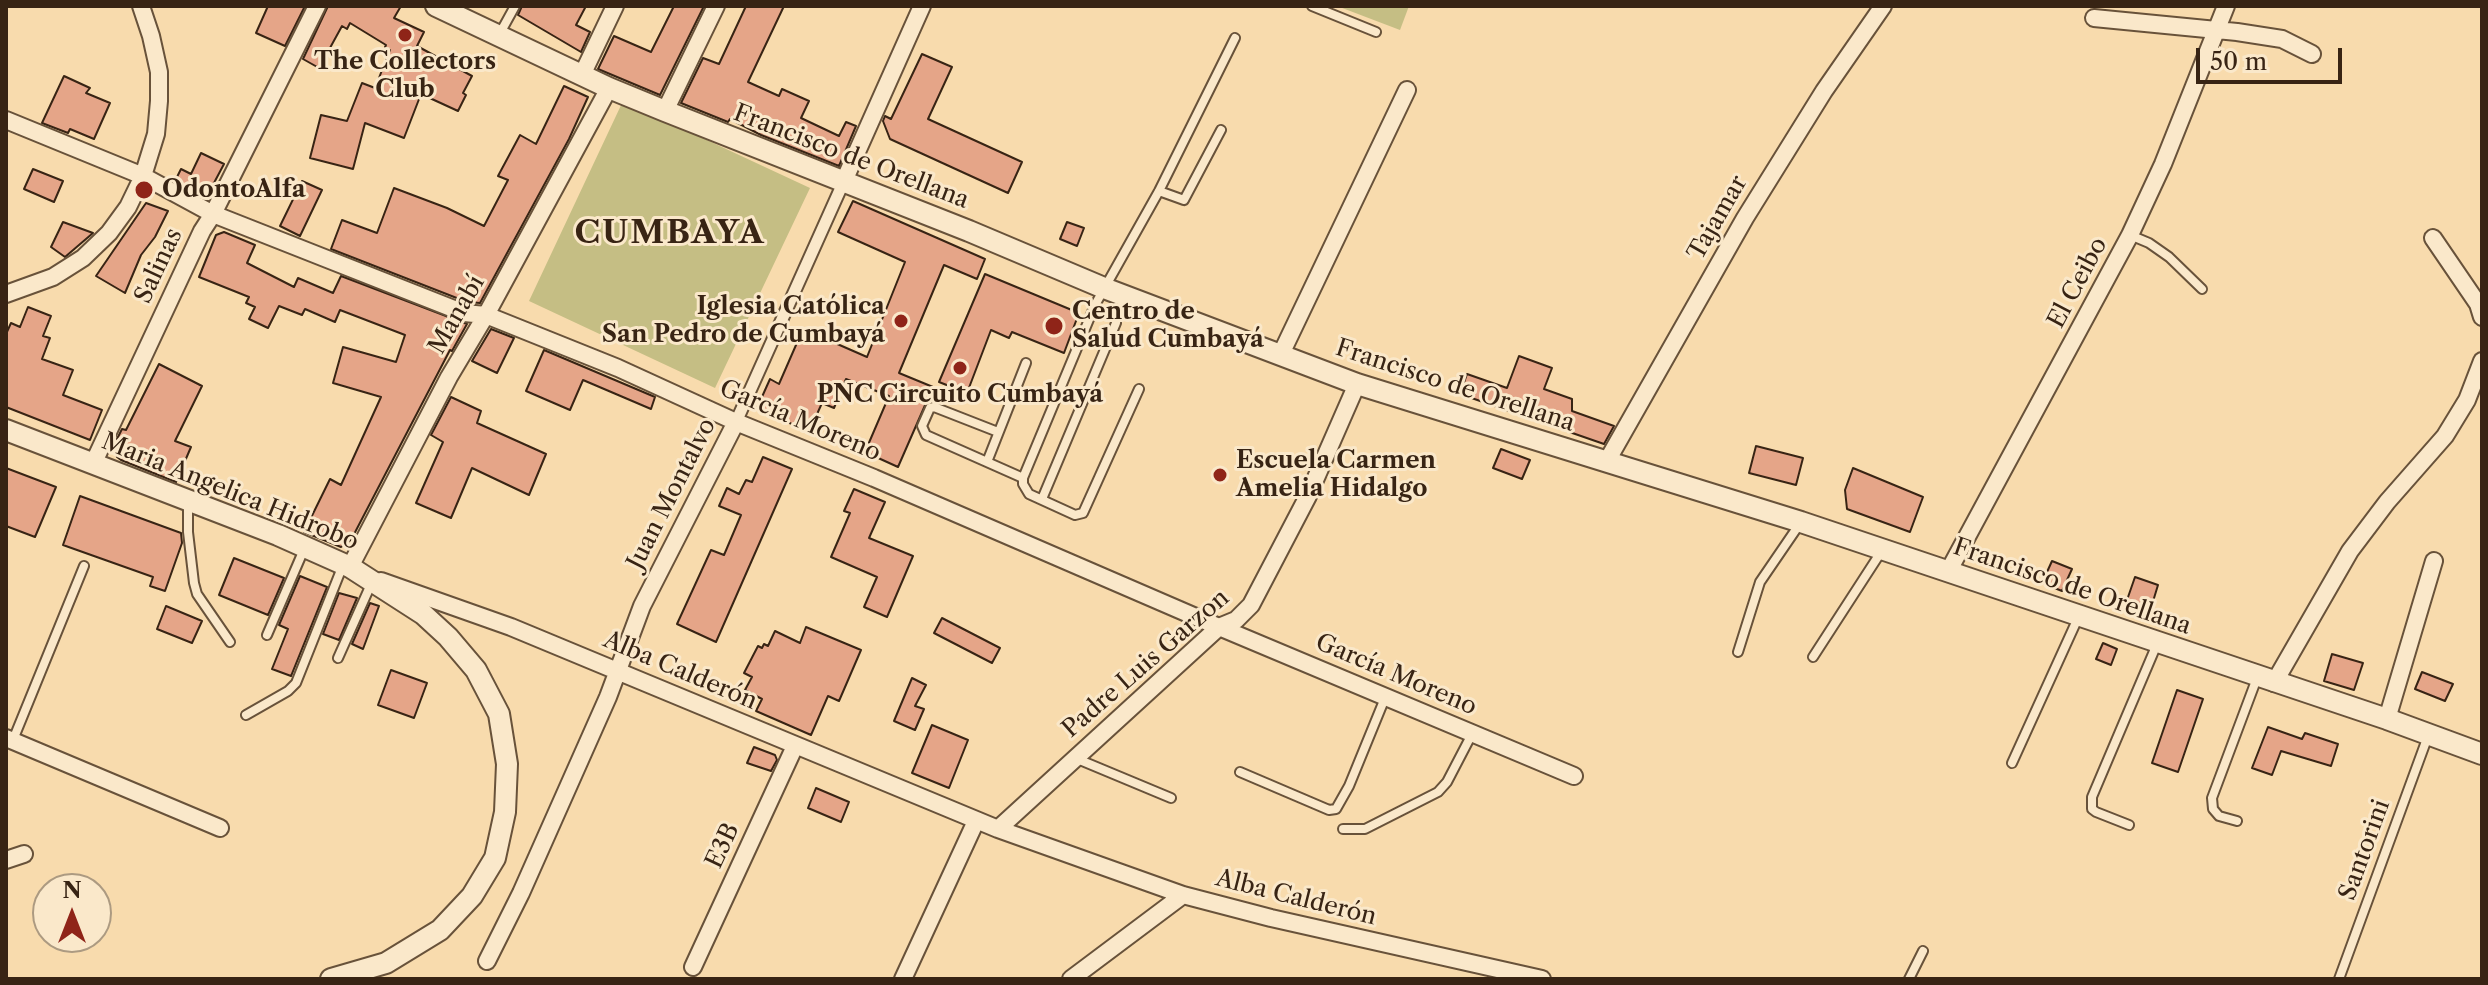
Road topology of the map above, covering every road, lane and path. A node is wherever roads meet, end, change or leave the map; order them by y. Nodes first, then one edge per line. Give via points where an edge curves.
1 (141, 6) edge
2 (317, 6) edge
3 (436, 6) edge
4 (515, 6) edge
5 (615, 6) edge
6 (716, 6) edge
7 (922, 6) edge
8 (1312, 6) edge
9 (1883, 6) edge
10 (2226, 6) edge
11 (2094, 18) dead end
12 (2216, 29) junction
13 (1376, 32) dead end
14 (499, 36) junction
15 (1235, 38) dead end
16 (2312, 54) dead end
17 (582, 75) junction
18 (609, 88) junction
19 (1407, 90) dead end
20 (665, 111) junction
21 (6, 120) edge
22 (1221, 130) dead end
23 (143, 176) junction
24 (844, 181) junction
25 (1159, 191) junction
26 (213, 214) junction
27 (2130, 235) junction
28 (2433, 238) dead end
29 (1104, 288) junction
30 (2202, 289) dead end
31 (6, 294) edge
32 (486, 315) junction
33 (2482, 317) edge
34 (1116, 323) dead end
35 (1281, 354) junction
36 (2482, 361) edge
37 (1026, 363) dead end
38 (1357, 384) junction
39 (1139, 389) dead end
40 (736, 422) junction
41 (6, 430) edge
42 (998, 432) junction
43 (1607, 461) junction
44 (987, 462) junction
45 (93, 464) junction
46 (1023, 478) junction
47 (1042, 499) junction
48 (188, 501) junction
49 (1801, 522) junction
50 (305, 546) junction
51 (1882, 551) junction
52 (2434, 561) dead end
53 (84, 566) dead end
54 (357, 571) junction
55 (1948, 572) junction
56 (2079, 616) junction
57 (1219, 627) junction
58 (267, 635) dead end
59 (230, 642) dead end
60 (2157, 643) junction
61 (1738, 652) dead end
62 (1813, 657) dead end
63 (338, 658) dead end
64 (619, 670) junction
65 (2266, 681) junction
66 (1386, 697) junction
67 (246, 715) dead end
68 (2387, 719) junction
69 (1473, 733) junction
70 (2428, 735) junction
71 (9, 740) edge
72 (795, 746) junction
73 (2482, 754) edge
74 (1075, 757) junction
75 (2012, 763) dead end
76 (1240, 772) dead end
77 (1574, 776) dead end
78 (1171, 798) dead end
79 (976, 821) junction
80 (2237, 821) dead end
81 (2129, 825) dead end
82 (220, 828) dead end
83 (998, 829) junction
84 (1343, 829) dead end
85 (24, 854) dead end
86 (6, 860) edge
87 (1183, 895) junction
88 (1923, 951) dead end
89 (487, 961) dead end
90 (693, 967) dead end
91 (331, 979) edge
92 (903, 979) edge
93 (1071, 979) edge
94 (1542, 979) edge
95 (1909, 979) edge
96 (2339, 979) edge

1 - 23 street via 159,72 156,134
2 - 26 street, Salinas
3 - 14 street, Francisco de Orellana
4 - 14 lane
5 - 17 street
6 - 20 street
7 - 24 street, Juan Montalvo
8 - 13 lane
9 - 43 street, Tajamar via 1745,218
10 - 12 street, El Ceibo
11 - 12 street
12 - 16 street via 2282,39
12 - 27 street, El Ceibo
14 - 17 street, Francisco de Orellana
15 - 25 lane
17 - 18 street, Francisco de Orellana
18 - 20 street, Francisco de Orellana
18 - 32 street, Manabí
19 - 35 street
20 - 24 street, Francisco de Orellana
21 - 23 street, García Moreno
22 - 25 lane via 1184,200
23 - 26 street, García Moreno
23 - 31 street via 109,233 83,258 53,277
24 - 29 street, Francisco de Orellana
24 - 40 street, Juan Montalvo
25 - 29 lane
26 - 32 street, García Moreno via 464,313
26 - 45 street, Salinas
27 - 30 lane via 2169,257
27 - 55 street, El Ceibo
28 - 33 street
29 - 35 street, Francisco de Orellana
29 - 46 lane
32 - 40 street, García Moreno
32 - 54 street, Manabí via 449,377
34 - 47 lane
35 - 38 street, Francisco de Orellana
36 - 65 street via 2445,436 2359,538
37 - 42 lane
38 - 43 street, Francisco de Orellana
38 - 57 street, Padre Luis Garzon via 1308,496 1251,605
39 - 47 lane via 1083,513 1075,515
40 - 57 street, García Moreno
40 - 64 street, Juan Montalvo via 642,606
41 - 45 street, Maria Angelica Hidrobo
42 - 44 lane
42 - 44 lane via 934,407 924,419 926,435
43 - 49 street, Francisco de Orellana
44 - 46 lane
45 - 48 street, Maria Angelica Hidrobo
46 - 47 lane via 1025,489
48 - 50 street, Maria Angelica Hidrobo
48 - 59 lane via 197,594
49 - 51 street, Francisco de Orellana
49 - 61 lane via 1760,582
50 - 54 street, Maria Angelica Hidrobo
50 - 58 lane
51 - 55 street, Francisco de Orellana
51 - 62 lane
52 - 68 street
53 - 71 lane
54 - 63 lane
54 - 64 street, Alba Calderón
54 - 67 lane via 296,683
54 - 91 street, Maria Angelica Hidrobo via 423,614 476,670 499,714 507,764 505,812 495,858 472,896 440,930 386,963
55 - 56 street, Francisco de Orellana
56 - 60 street, Francisco de Orellana
56 - 75 lane
57 - 66 street, García Moreno
57 - 74 street, Padre Luis Garzon
60 - 65 street, Francisco de Orellana
60 - 81 lane via 2092,797 2092,809
64 - 72 street, Alba Calderón
64 - 89 street, Juan Montalvo
65 - 68 street, Francisco de Orellana
65 - 80 lane via 2212,798 2219,816
66 - 69 street, García Moreno
66 - 76 lane via 1336,809
68 - 70 street, Francisco de Orellana
69 - 77 street, García Moreno
69 - 84 lane via 1438,792 1365,829
70 - 73 street, Francisco de Orellana
70 - 96 lane, Santorini
71 - 82 street
72 - 79 street, Alba Calderón
72 - 90 street, E3B
74 - 78 lane
74 - 83 street, Padre Luis Garzon
79 - 83 street, Alba Calderón
79 - 92 street
83 - 87 street, Alba Calderón
85 - 86 street
87 - 93 street
87 - 94 street, Alba Calderón
88 - 95 lane

